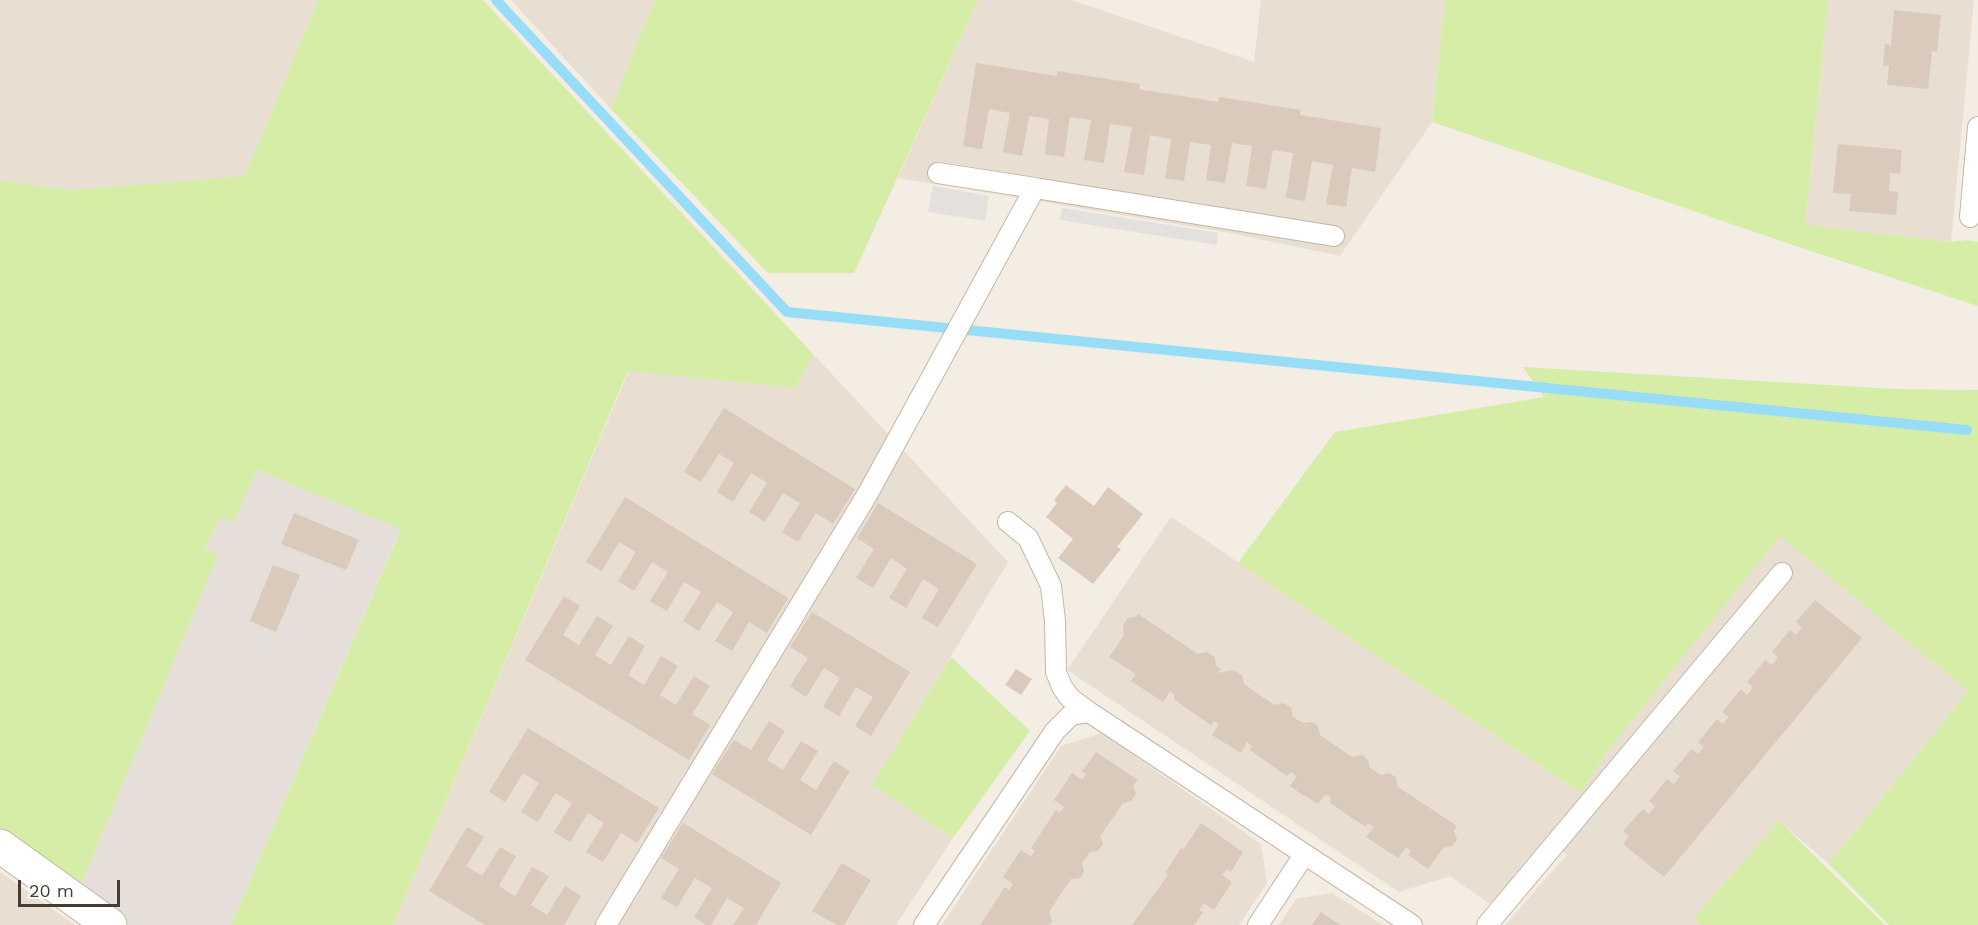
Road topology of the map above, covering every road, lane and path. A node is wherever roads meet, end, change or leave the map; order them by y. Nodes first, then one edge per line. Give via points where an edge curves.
1 (1978, 127) edge
2 (938, 173) dead end
3 (1035, 188) junction
4 (1970, 217) dead end
5 (1334, 236) dead end
6 (1008, 522) dead end
7 (1782, 573) dead end
8 (1089, 712) junction
9 (0, 846) edge
10 (1305, 855) junction
11 (110, 925) edge
12 (606, 925) edge
13 (924, 925) edge
14 (1258, 925) edge
15 (1412, 925) edge
16 (1487, 925) edge

1 - 4 lane
2 - 3 lane
3 - 5 lane
3 - 12 lane via 867,495
6 - 8 lane via 1028,538 1051,586 1056,672 1062,687
7 - 16 lane
8 - 10 lane
8 - 13 lane via 1071,715 1055,732
9 - 11 street
10 - 14 lane
10 - 15 lane

